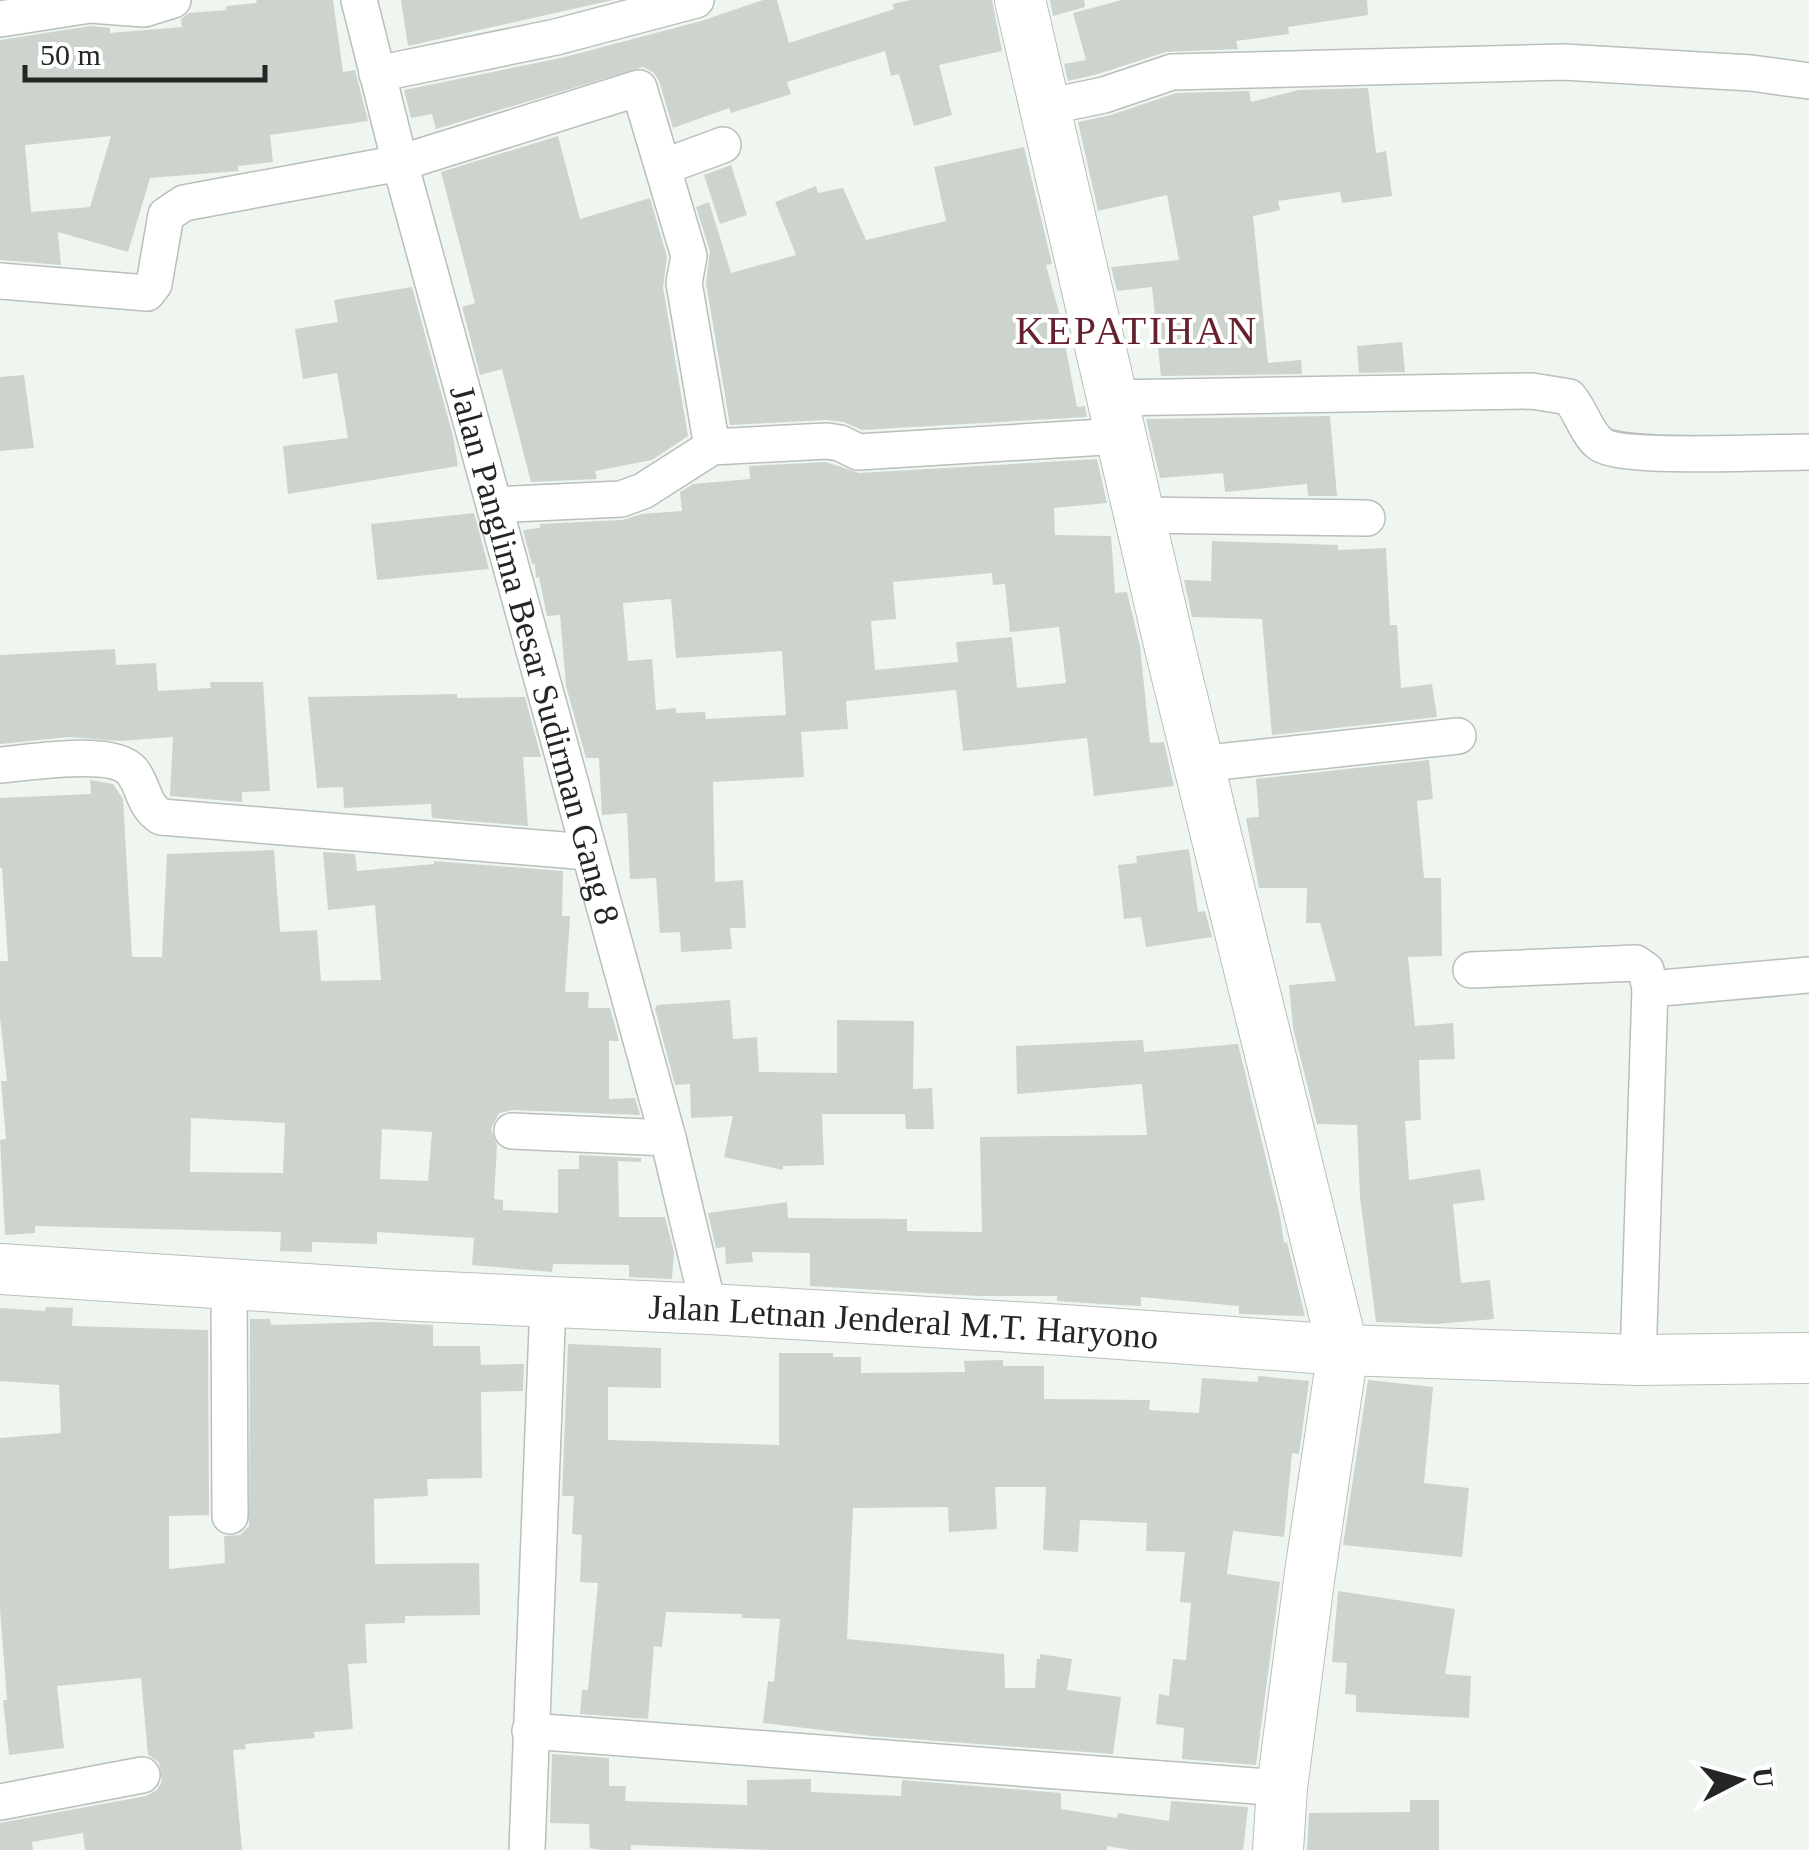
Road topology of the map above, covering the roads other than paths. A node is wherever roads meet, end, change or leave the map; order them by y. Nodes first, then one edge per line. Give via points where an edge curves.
1 (172, 0) edge
2 (358, 0) edge
3 (696, 0) edge
4 (1020, 0) edge
5 (59, 5) edge
6 (0, 19) edge
7 (377, 74) junction
8 (1809, 81) edge
9 (1046, 107) junction
10 (724, 145) dead end
11 (400, 163) junction
12 (663, 166) junction
13 (0, 282) edge
14 (1115, 417) junction
15 (712, 447) junction
16 (1809, 452) edge
17 (494, 505) junction
18 (1138, 515) junction
19 (1367, 518) dead end
20 (1458, 736) dead end
21 (1198, 764) junction
22 (0, 765) edge
23 (588, 852) junction
24 (1471, 970) dead end
25 (1809, 975) edge
26 (1650, 989) junction
27 (512, 1131) dead end
28 (668, 1138) junction
29 (0, 1269) edge
30 (229, 1284) junction
31 (548, 1302) junction
32 (709, 1308) junction
33 (1343, 1350) junction
34 (1809, 1358) edge
35 (1638, 1360) junction
36 (230, 1516) dead end
37 (530, 1731) junction
38 (142, 1775) dead end
39 (1282, 1788) junction
40 (0, 1802) edge
41 (527, 1850) edge
42 (1278, 1850) edge

1 - 5 street via 144,9
2 - 7 street, Jalan Panglima Besar Sudirman Gang 8
3 - 7 street via 556,38
4 - 9 street
5 - 6 street
7 - 11 street, Jalan Panglima Besar Sudirman Gang 8
8 - 9 street via 1562,62 1172,72
9 - 14 street
10 - 12 street
11 - 12 street via 639,88
11 - 13 street via 173,208 162,224 147,293
11 - 17 street, Jalan Panglima Besar Sudirman Gang 8
12 - 15 street via 690,256 684,283
14 - 15 street via 858,452 827,441
14 - 16 street via 1532,391 1569,398 1597,443 1609,450
14 - 18 street
15 - 17 street via 622,499
17 - 23 street, Jalan Panglima Besar Sudirman Gang 8
18 - 19 street
18 - 21 street
20 - 21 street
21 - 33 street
22 - 23 street via 118,762 132,771 161,817
23 - 28 street, Jalan Panglima Besar Sudirman Gang 8
24 - 26 street via 1636,963 1646,970
25 - 26 street
26 - 35 street
27 - 28 street
28 - 32 street, Jalan Panglima Besar Sudirman Gang 8
29 - 30 street, Jalan Letnan Jenderal M.T. Haryono
30 - 31 street, Jalan Letnan Jenderal M.T. Haryono
30 - 36 street
31 - 32 street, Jalan Letnan Jenderal M.T. Haryono
31 - 37 street
32 - 33 street, Jalan Letnan Jenderal M.T. Haryono
33 - 35 street, Jalan Letnan Jenderal M.T. Haryono
33 - 39 street
34 - 35 street, Jalan Letnan Jenderal M.T. Haryono
37 - 39 street
37 - 41 street
38 - 40 street
39 - 42 street

